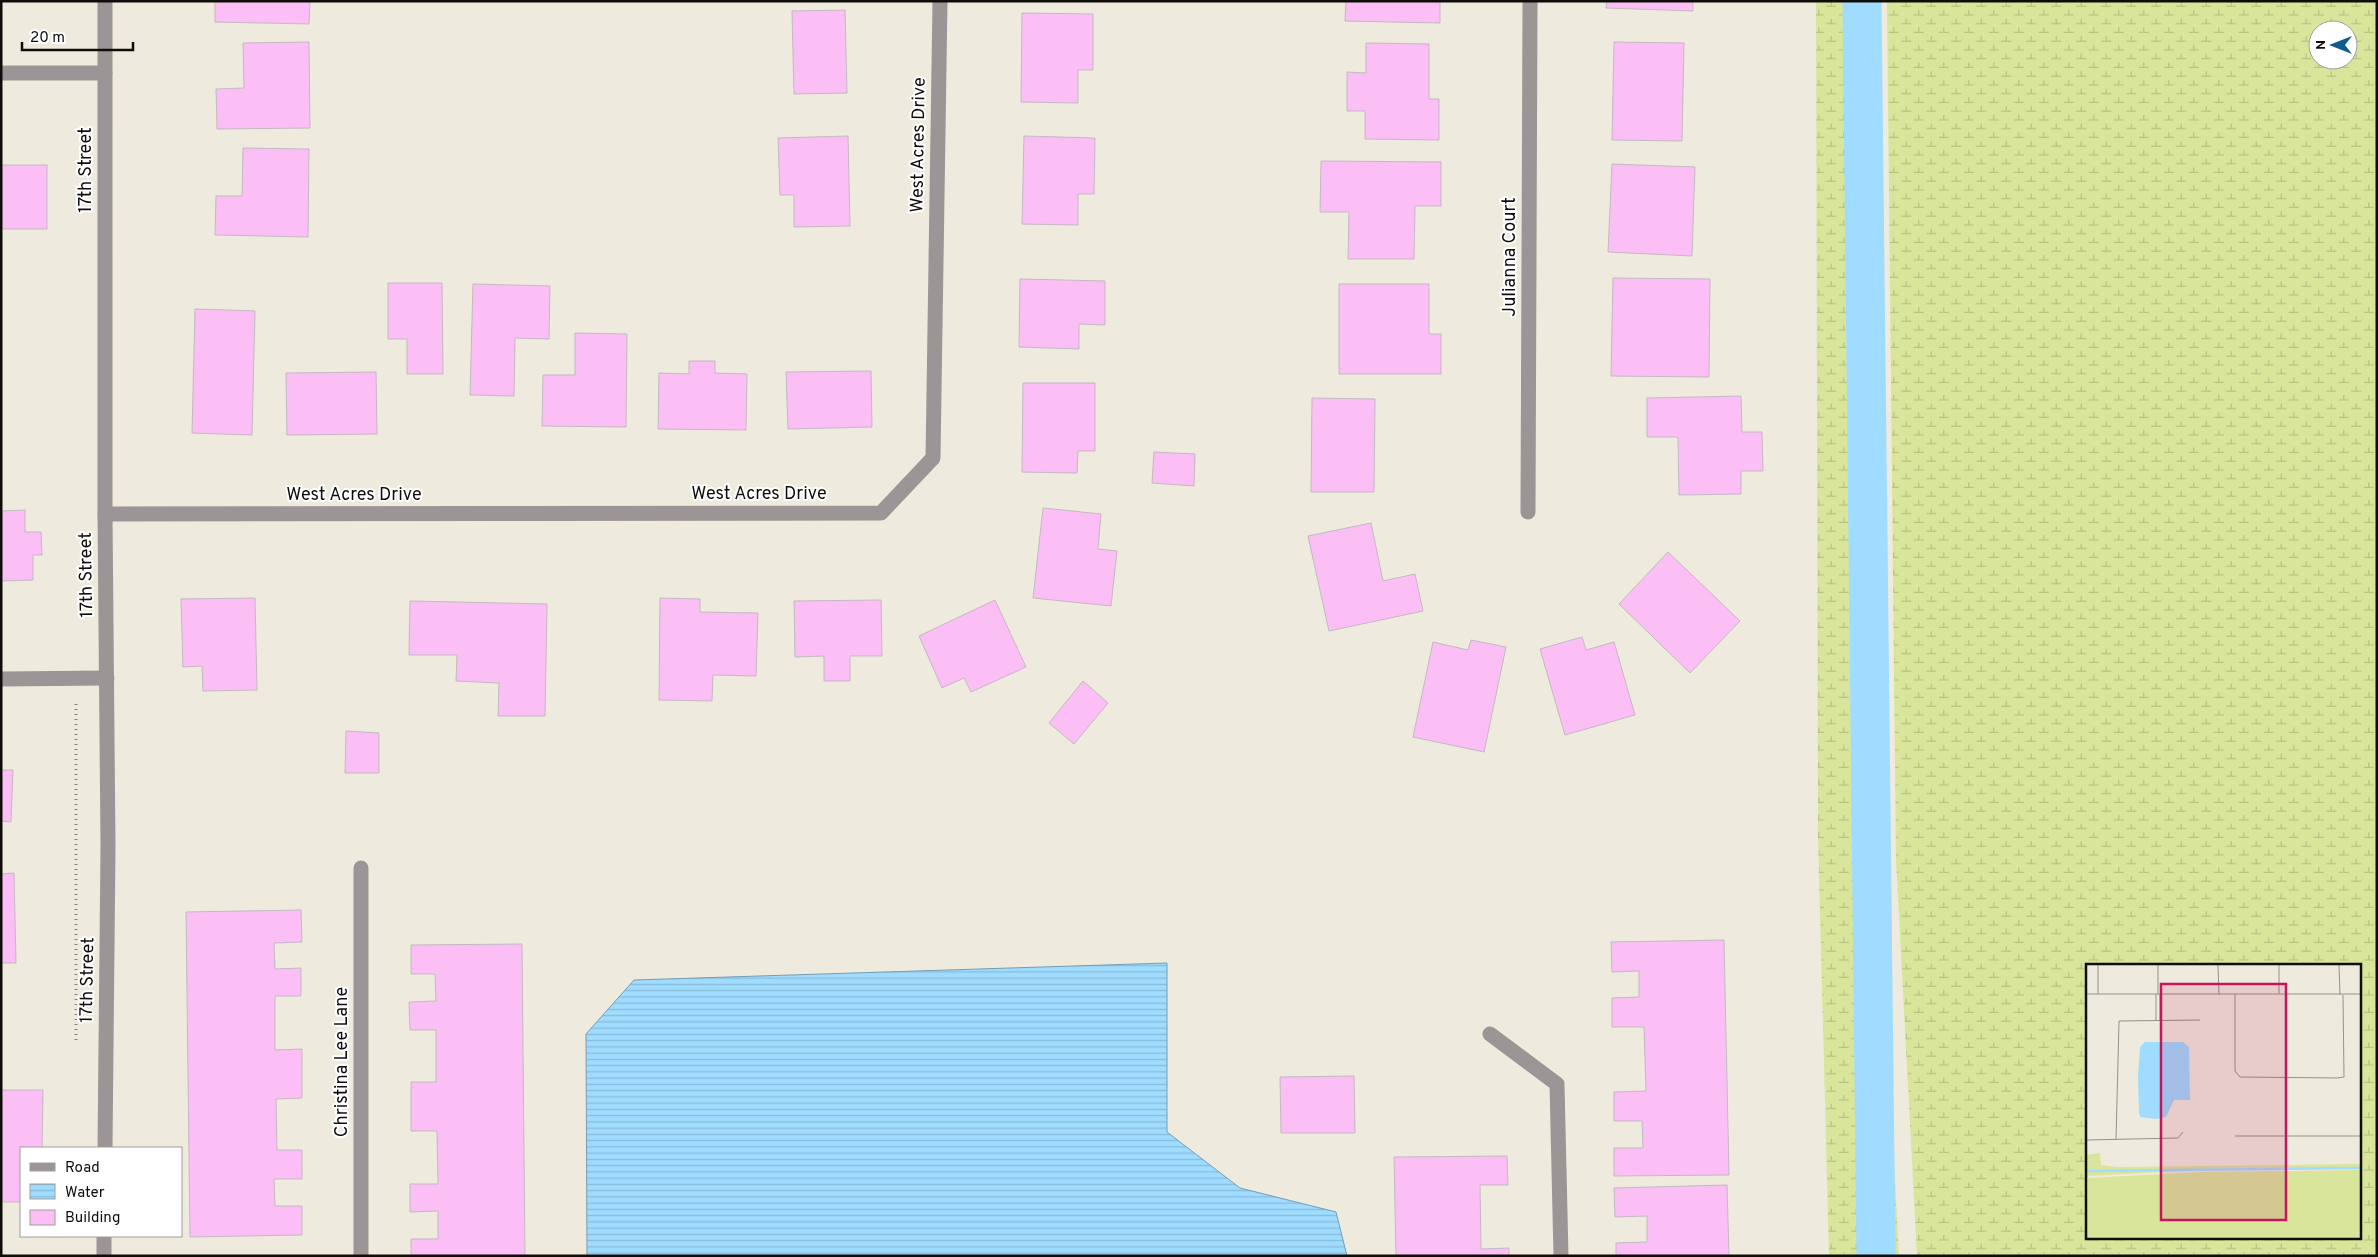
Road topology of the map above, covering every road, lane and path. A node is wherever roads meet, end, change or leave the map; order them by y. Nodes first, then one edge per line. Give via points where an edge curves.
1 (105, 1) edge
2 (940, 1) edge
3 (1530, 1) edge
4 (1, 73) edge
5 (105, 73) junction
6 (1528, 512) dead end
7 (105, 514) junction
8 (106, 678) junction
9 (1, 679) edge
10 (361, 868) dead end
11 (1490, 1034) dead end
12 (105, 1147) edge
13 (104, 1237) edge
14 (104, 1256) edge
15 (361, 1256) edge
16 (1561, 1256) edge

1 - 5 street, 17th Street
2 - 7 street, West Acres Drive via 933,458 881,513
3 - 6 street, Julianna Court
4 - 5 street
5 - 7 street, 17th Street
7 - 8 street, 17th Street
8 - 9 street
8 - 12 street, 17th Street
10 - 15 street, Christina Lee Lane
11 - 16 street via 1557,1084
13 - 14 street

